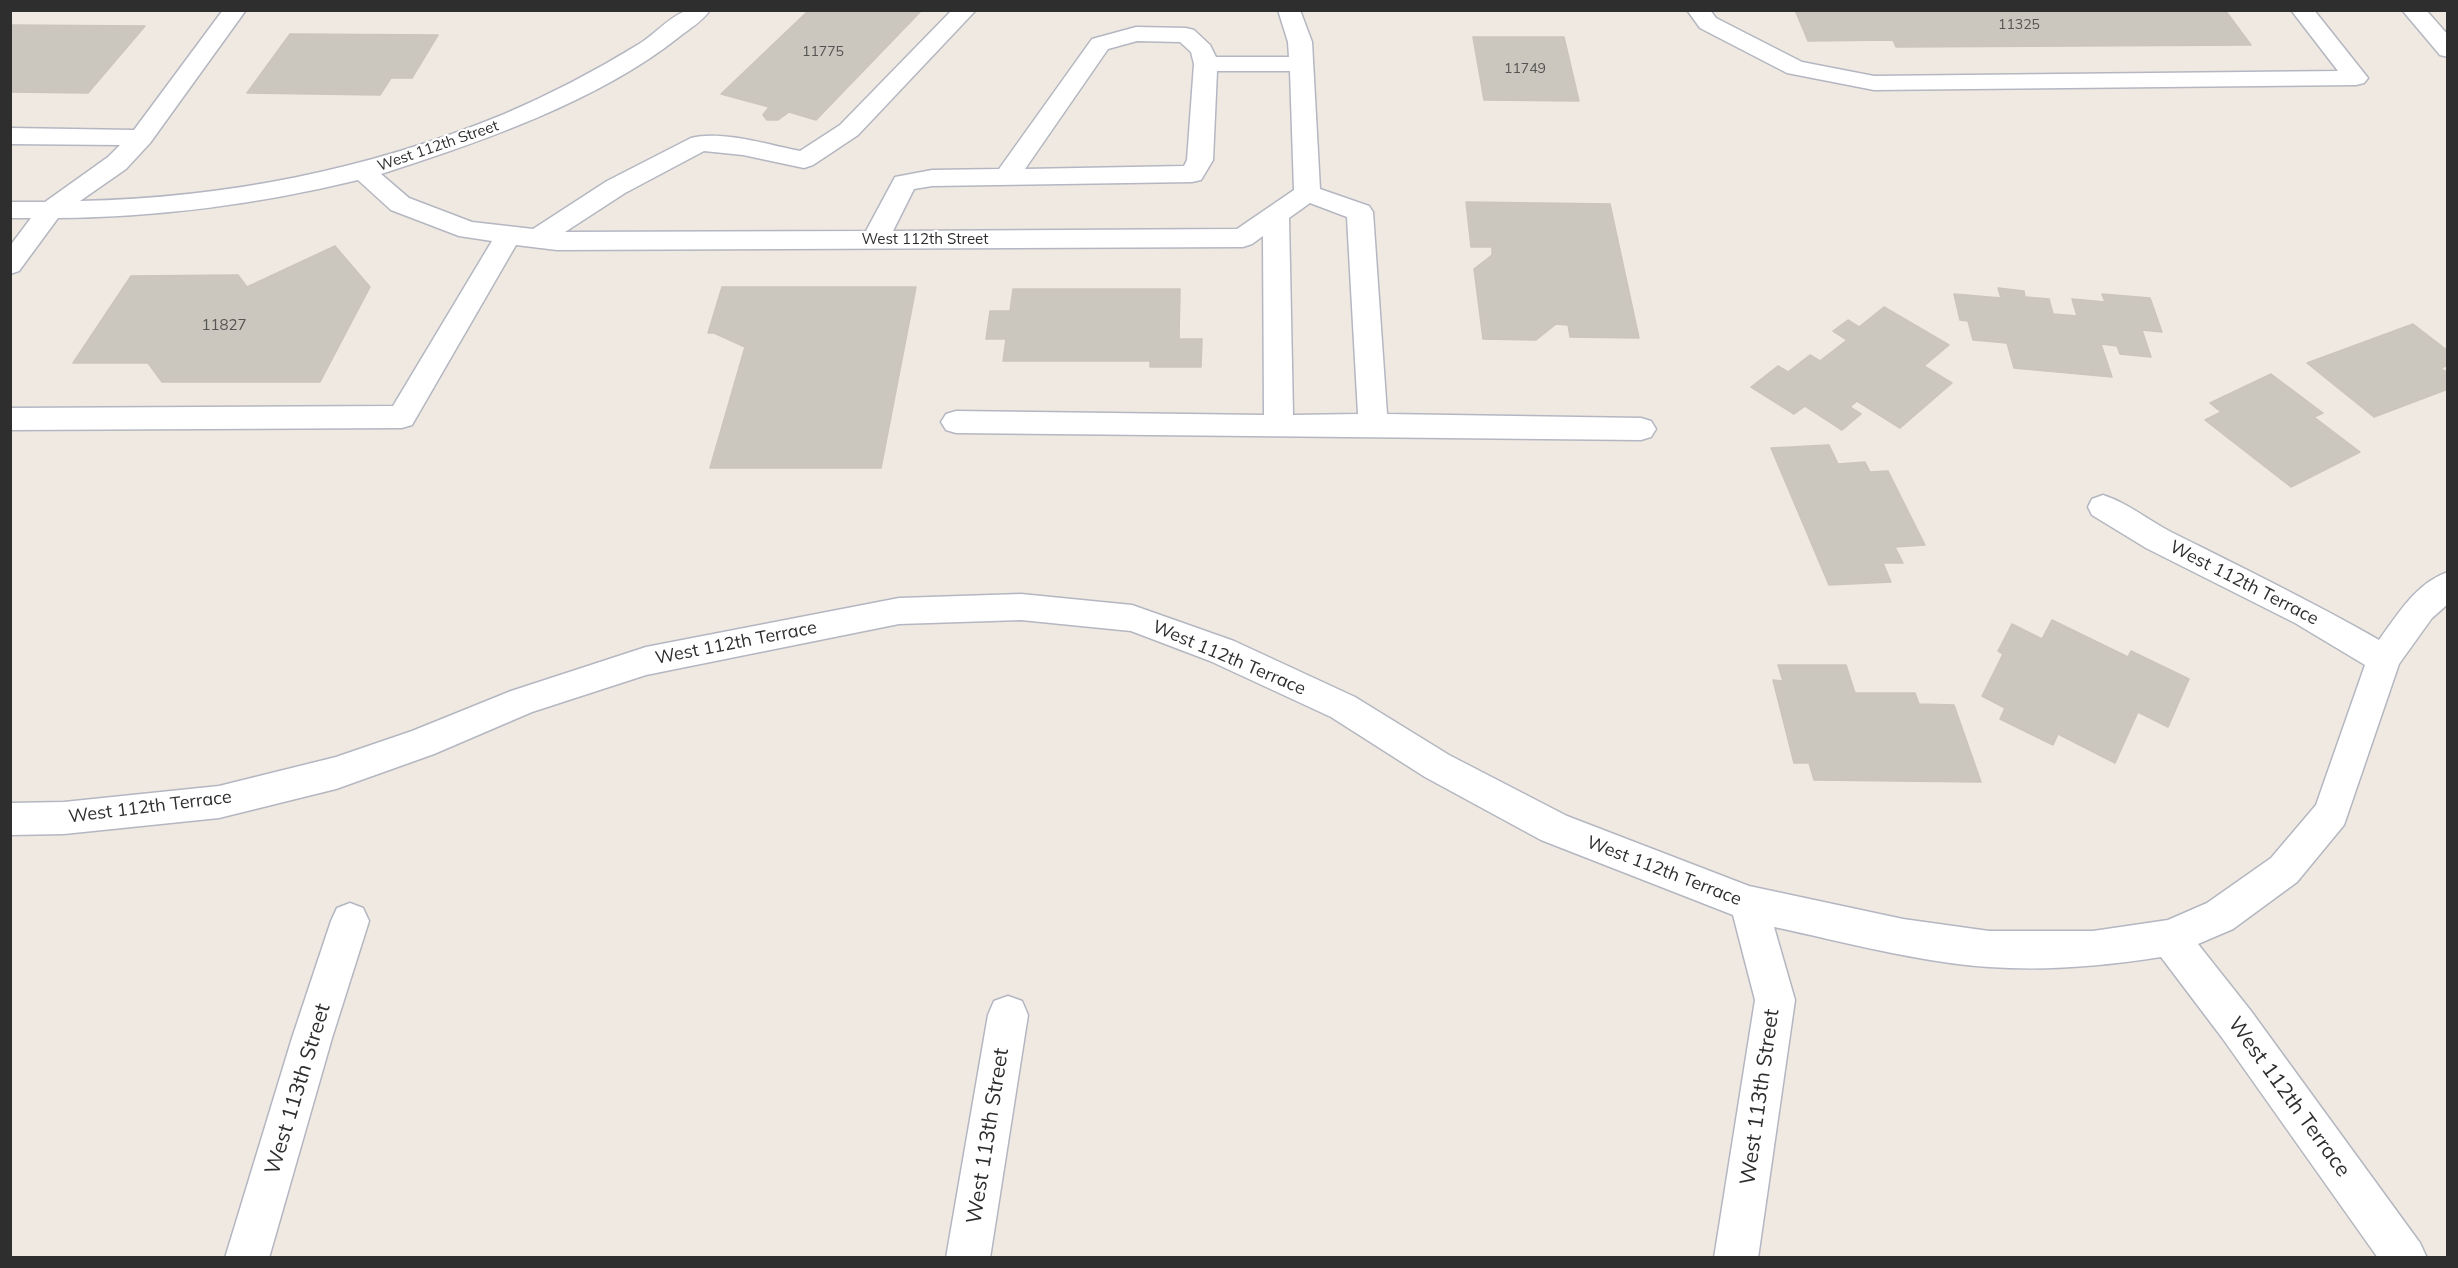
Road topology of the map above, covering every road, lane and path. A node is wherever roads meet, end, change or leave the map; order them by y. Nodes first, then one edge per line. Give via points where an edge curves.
1 (236, 10) edge
2 (699, 10) edge
3 (964, 10) edge
4 (1289, 10) edge
5 (1698, 10) edge
6 (2302, 10) edge
7 (2413, 10) edge
8 (2448, 50) edge
9 (1206, 64) junction
10 (1301, 64) junction
11 (10, 136) edge
12 (141, 138) junction
13 (363, 171) junction
14 (1006, 177) junction
15 (1307, 193) junction
16 (10, 210) edge
17 (51, 210) junction
18 (1276, 216) junction
19 (508, 236) junction
20 (537, 239) junction
21 (875, 240) junction
22 (10, 265) edge
23 (10, 418) edge
24 (956, 422) dead end
25 (1373, 425) junction
26 (1279, 426) junction
27 (1641, 429) dead end
28 (2103, 507) dead end
29 (2448, 585) edge
30 (2384, 659) junction
31 (10, 819) edge
32 (1749, 904) junction
33 (351, 921) dead end
34 (2170, 938) junction
35 (1008, 1015) dead end
36 (247, 1257) edge
37 (968, 1257) edge
38 (1736, 1257) edge
39 (2406, 1257) edge

1 - 12 street
2 - 13 street, West 112th Street via 650,48 576,91 470,137
3 - 20 street via 849,130 804,160 700,143 616,187
4 - 10 street via 1300,42
5 - 6 street via 1708,23 1795,68 1874,83 2356,78
7 - 8 street
9 - 10 street
9 - 14 street via 1202,50 1186,35 1136,34 1100,44
9 - 14 street via 1200,160 1192,174
10 - 15 street
11 - 12 street
12 - 17 street via 117,163
13 - 17 street, West 112th Street via 202,202
13 - 19 street, West 112th Street via 400,204 468,230
14 - 21 street via 932,178 904,183
15 - 18 street, West 112th Street
15 - 25 street via 1360,212
16 - 17 street, West 112th Street
17 - 22 street
18 - 21 street, West 112th Street via 1243,238
18 - 26 street
19 - 20 street, West 112th Street
19 - 23 street via 402,417
20 - 21 street, West 112th Street
24 - 26 street
25 - 26 street
25 - 27 street
28 - 30 street, West 112th Terrace
29 - 30 street, West 112th Terrace via 2420,609
30 - 34 street, West 112th Terrace via 2331,814 2284,870 2220,916
31 - 32 street, West 112th Terrace via 64,818 219,802 336,773 422,743 523,700 646,661 899,611 1021,607 1132,618 1222,651 1343,707 1437,766 1554,828
32 - 34 street, West 112th Terrace via 1903,937 1989,949 2093,949
32 - 38 street, West 113th Street via 1774,1000
33 - 36 street, West 113th Street
34 - 39 street, West 112th Terrace
35 - 37 street, West 113th Street

